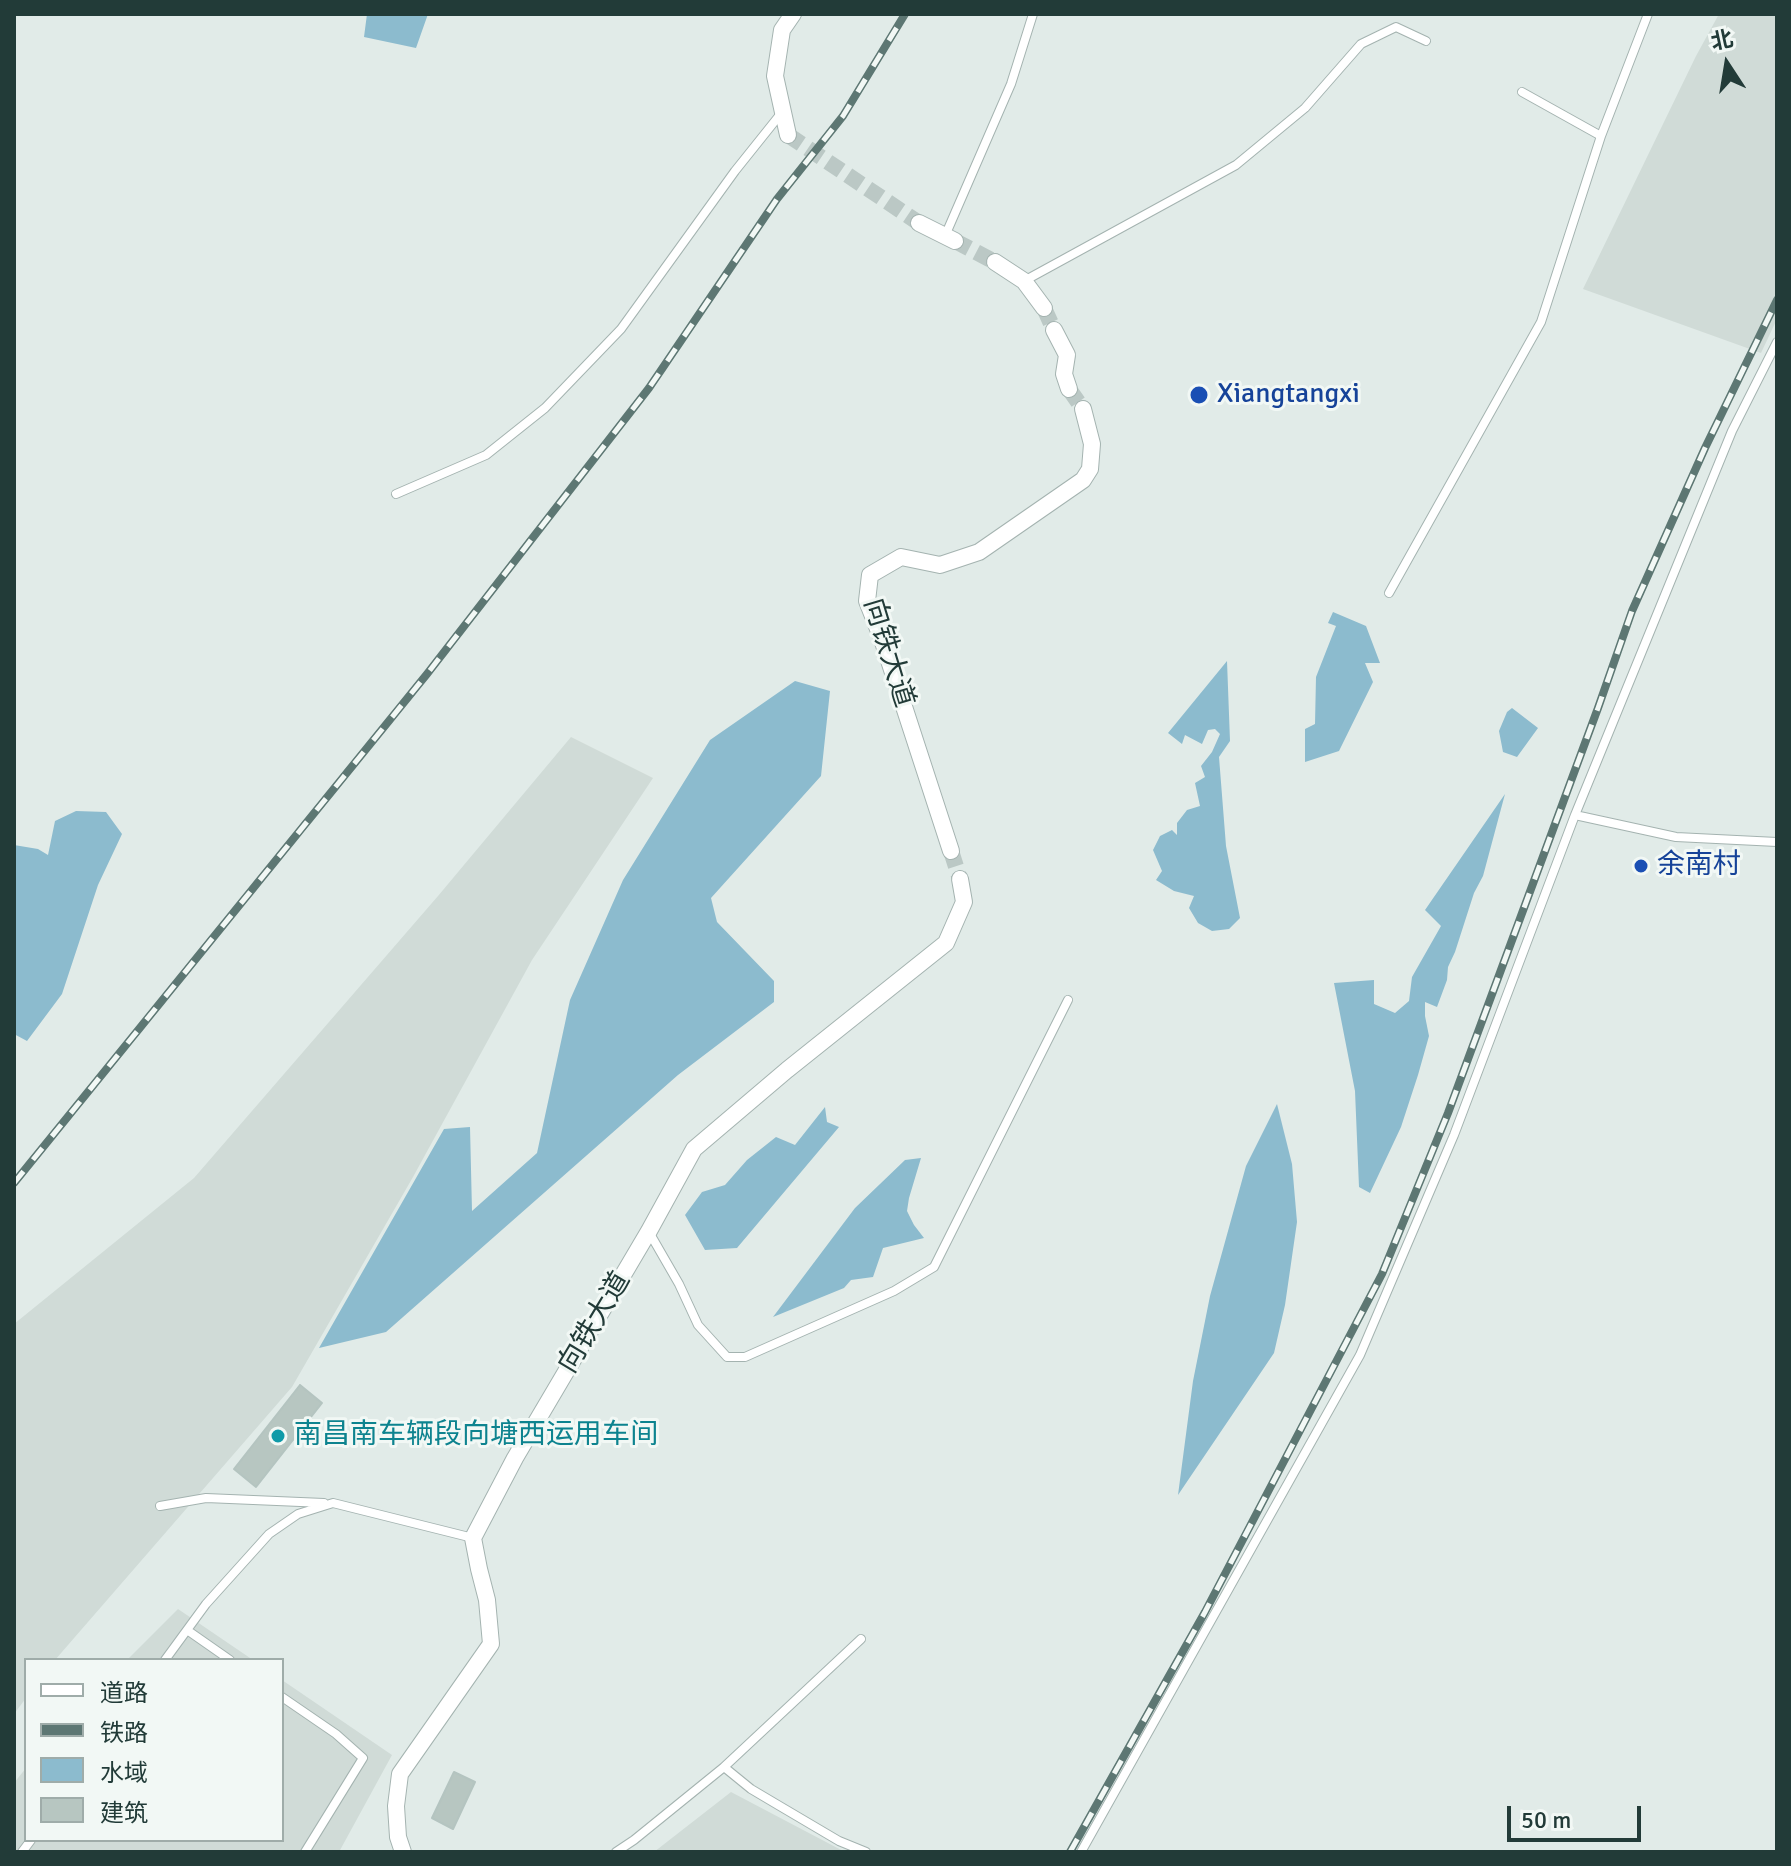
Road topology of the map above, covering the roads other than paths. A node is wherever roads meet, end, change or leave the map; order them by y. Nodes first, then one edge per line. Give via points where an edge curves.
1 (793, 14) edge
2 (1033, 14) edge
3 (1648, 14) edge
4 (1426, 41) dead end
5 (1522, 92) dead end
6 (783, 111) junction
7 (788, 135) tunnel mouth
8 (1601, 136) junction
9 (919, 223) tunnel mouth
10 (950, 238) joint
11 (995, 262) tunnel mouth
12 (1024, 281) junction
13 (1044, 308) tunnel mouth
14 (1054, 330) tunnel mouth
15 (1777, 342) edge
16 (1069, 389) tunnel mouth
17 (1083, 409) tunnel mouth
18 (396, 494) dead end
19 (1389, 593) dead end
20 (1575, 815) junction
21 (1777, 842) edge
22 (951, 851) tunnel mouth
23 (960, 879) tunnel mouth
24 (1068, 1000) dead end
25 (649, 1231) junction
26 (333, 1503) junction
27 (160, 1506) dead end
28 (473, 1538) junction
29 (187, 1630) junction
30 (861, 1639) dead end
31 (166, 1658) edge
32 (227, 1658) edge
33 (284, 1698) edge
34 (724, 1767) junction
35 (305, 1852) edge
36 (403, 1852) edge
37 (616, 1852) edge
38 (866, 1852) edge
39 (1081, 1852) edge

1 - 6 street via 782,30 775,76
2 - 10 lane
3 - 8 lane
4 - 12 lane via 1396,27 1361,44 1305,108 1236,165
5 - 8 lane
6 - 7 street
6 - 18 lane via 621,329 545,408 486,455
8 - 19 lane via 1541,322
9 - 10 street
11 - 12 street
12 - 13 street
14 - 16 street via 1067,355 1064,374
15 - 20 lane via 1732,431
17 - 22 street, 向铁大道 via 1092,444 1090,469 1083,480 979,552 940,565 901,557 870,575 867,601
20 - 21 lane via 1676,837
20 - 39 lane via 1454,1135 1360,1355
23 - 25 street, 向铁大道 via 964,902 946,943 694,1149
24 - 25 lane via 934,1267 894,1291 745,1357 727,1357 698,1325
25 - 28 street, 向铁大道
26 - 27 lane via 206,1498
26 - 28 lane
26 - 29 lane via 298,1514 269,1534
28 - 36 street via 491,1644 400,1774 396,1806
29 - 31 lane
29 - 32 lane
30 - 34 lane
33 - 35 lane via 363,1758
34 - 37 lane
34 - 38 lane via 764,1797

